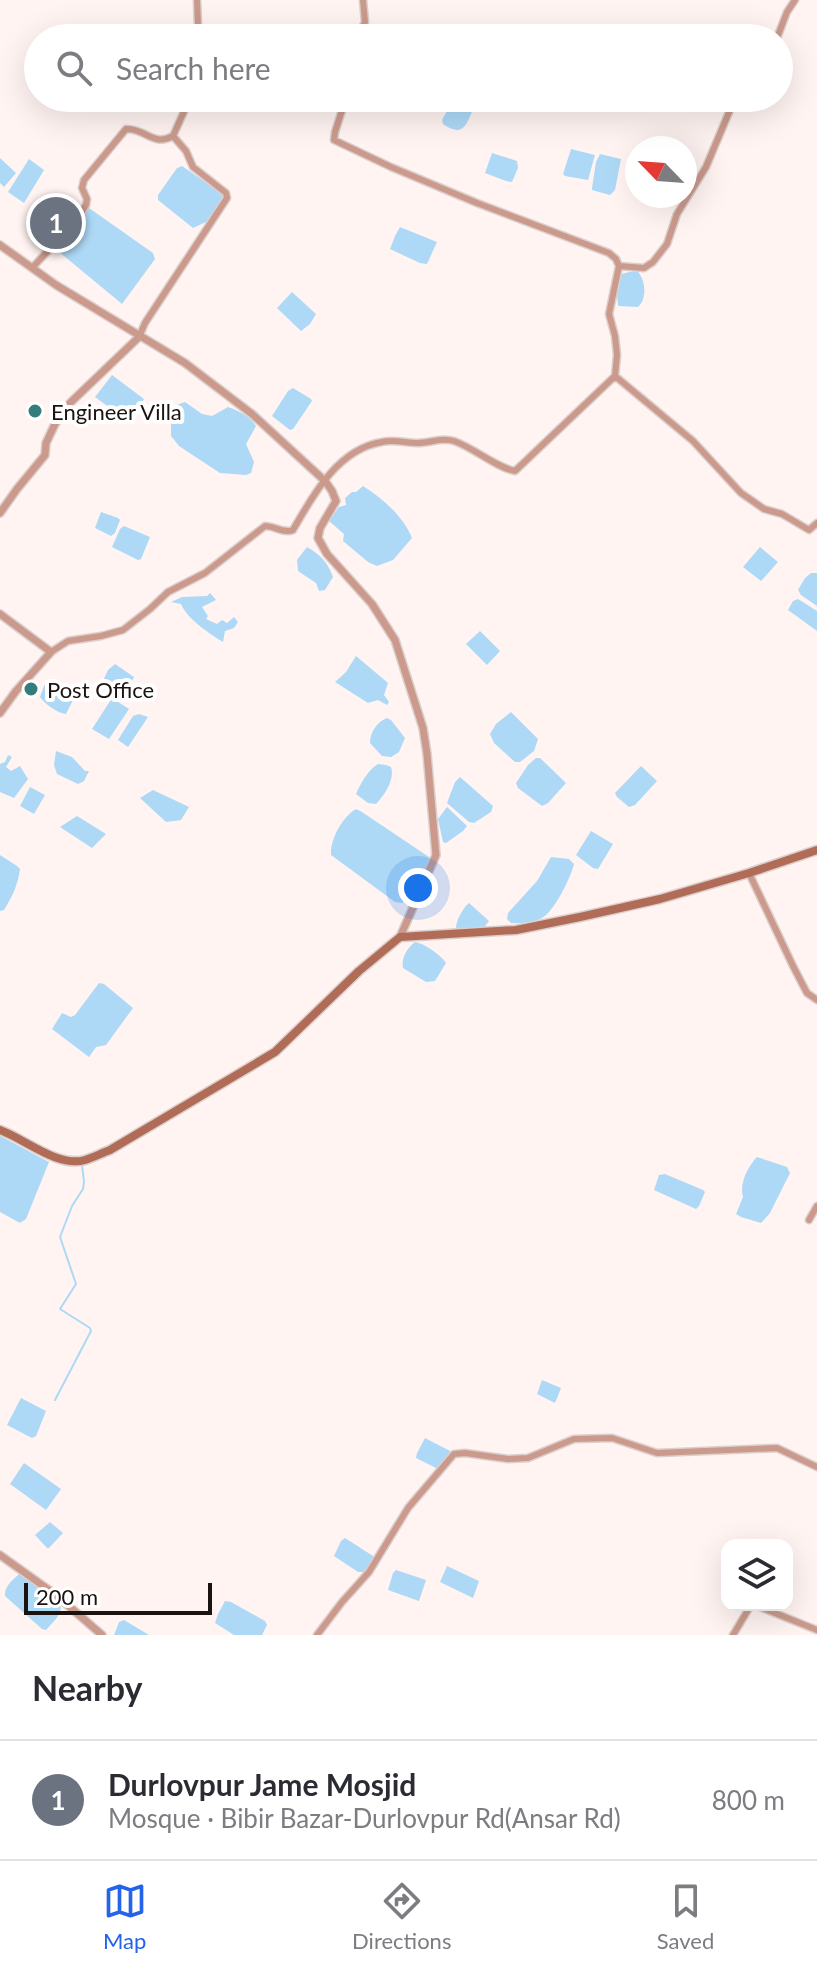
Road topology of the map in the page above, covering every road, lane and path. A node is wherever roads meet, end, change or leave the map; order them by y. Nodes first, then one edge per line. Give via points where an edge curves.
1 (197, 0) edge
2 (363, 0) edge
3 (795, 0) edge
4 (198, 24) edge
5 (364, 24) edge
6 (782, 24) edge
7 (184, 112) edge
8 (341, 112) edge
9 (729, 112) edge
10 (173, 136) junction
11 (0, 245) edge
12 (619, 266) junction
13 (32, 268) junction
14 (139, 337) junction
15 (615, 376) junction
16 (325, 481) junction
17 (0, 513) edge
18 (817, 523) edge
19 (0, 614) edge
20 (51, 652) junction
21 (0, 713) edge
22 (817, 850) edge
23 (749, 873) junction
24 (400, 937) junction
25 (817, 1000) edge
26 (0, 1130) edge
27 (817, 1206) edge
28 (809, 1220) dead end
29 (817, 1467) edge
30 (0, 1555) edge
31 (749, 1611) edge
32 (768, 1611) edge
33 (817, 1630) edge
34 (102, 1635) edge
35 (317, 1635) edge
36 (733, 1635) edge

1 - 4 street
2 - 5 street
3 - 6 street
7 - 10 street
8 - 12 street via 334,140 609,253
9 - 12 street via 667,244 644,268
10 - 13 street via 158,140 126,129 84,180 87,199 80,214
10 - 14 street via 193,167 227,198
11 - 13 street
12 - 15 street via 609,314 617,355
13 - 14 street
14 - 16 street via 185,363 252,414
14 - 17 street via 70,403 55,424 45,455
15 - 16 street via 517,470 452,440 393,441 352,455
15 - 18 street via 693,441 741,493 809,530
16 - 20 street via 293,530 261,528 123,630 68,641
16 - 24 street via 336,501 318,538 395,640 423,728 436,855
19 - 20 street
20 - 21 street
22 - 23 main road
23 - 24 main road via 660,899 516,930
23 - 25 street via 807,993
24 - 26 main road via 275,1052 110,1150 83,1161 64,1160
27 - 28 street
29 - 35 street via 777,1448 657,1453 612,1438 574,1439 528,1458 454,1454 408,1508 369,1572
30 - 34 street
31 - 36 street
32 - 33 street

